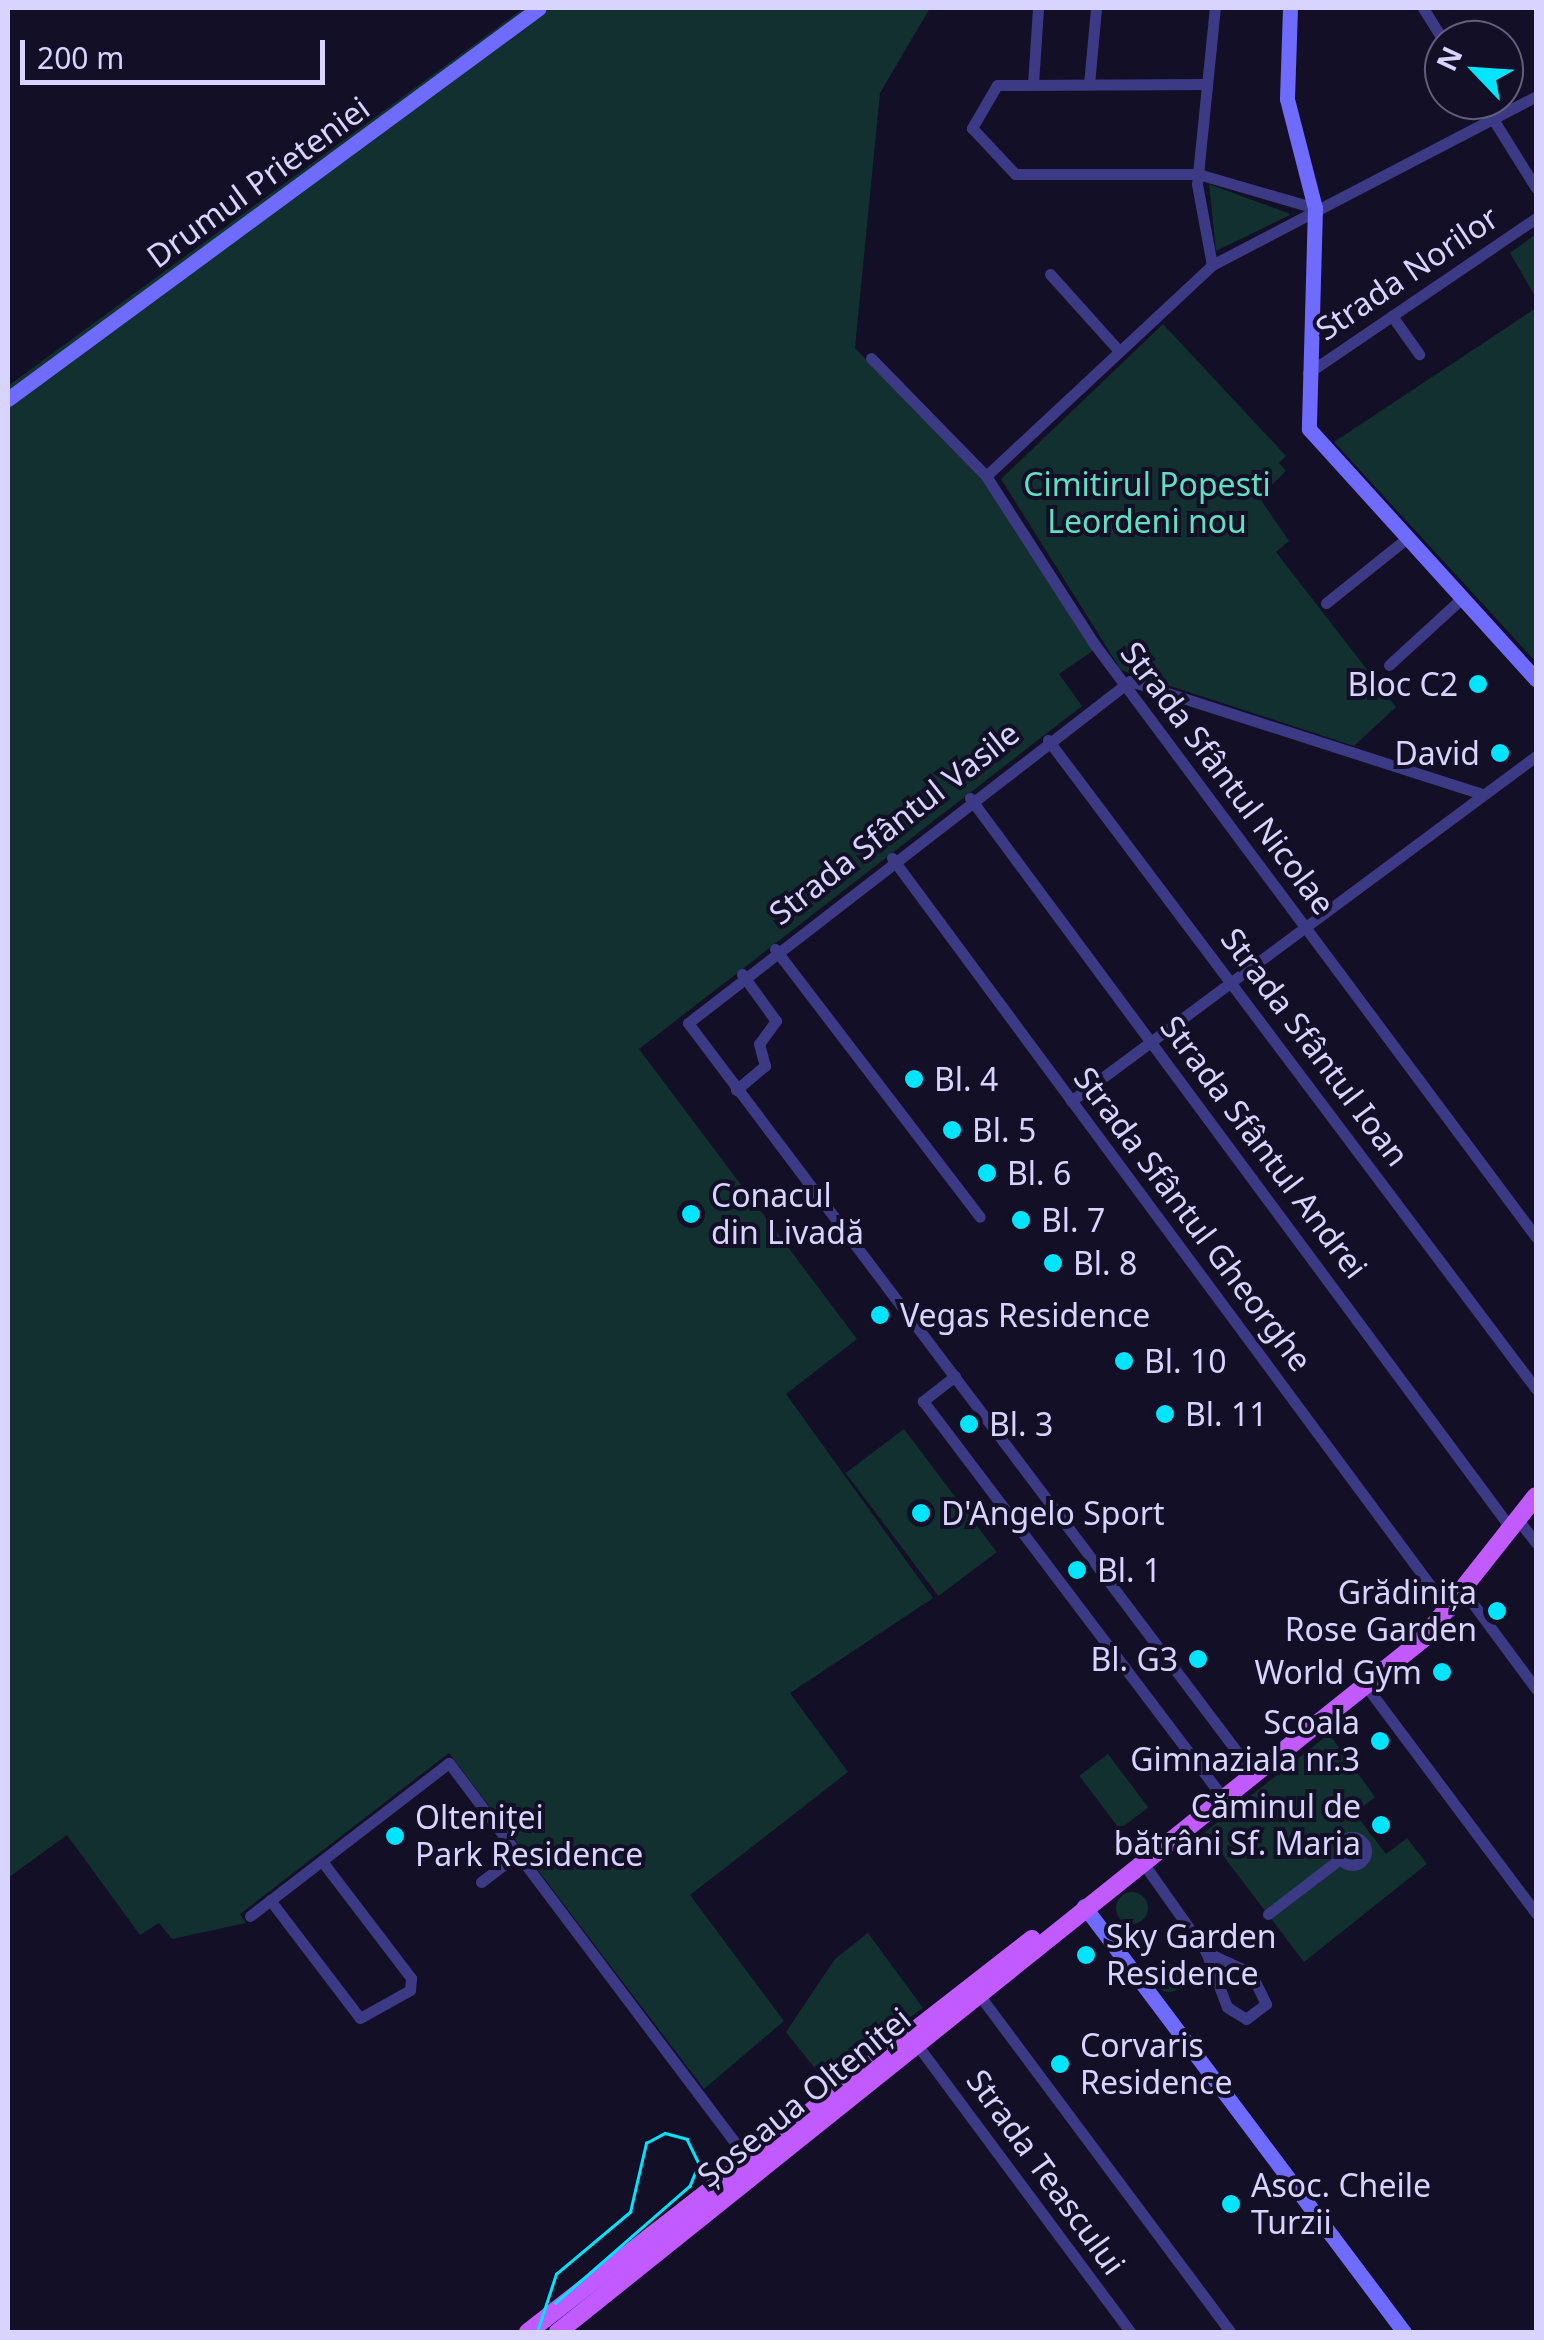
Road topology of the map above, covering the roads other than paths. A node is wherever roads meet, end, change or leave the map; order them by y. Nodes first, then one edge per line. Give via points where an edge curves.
1 (539, 8) edge
2 (1038, 8) edge
3 (1096, 8) edge
4 (1214, 8) edge
5 (1290, 8) edge
6 (1033, 84) junction
7 (1090, 84) junction
8 (1207, 84) junction
9 (1489, 120) edge
10 (1494, 120) edge
11 (1198, 174) junction
12 (1536, 188) edge
13 (1315, 208) junction
14 (1536, 218) edge
15 (1212, 264) junction
16 (1050, 274) dead end
17 (1392, 316) junction
18 (1119, 352) junction
19 (1419, 354) dead end
20 (872, 358) dead end
21 (1308, 373) junction
22 (8, 399) edge
23 (986, 476) junction
24 (1407, 538) junction
25 (1462, 598) junction
26 (1326, 602) dead end
27 (1389, 665) dead end
28 (1536, 678) edge
29 (1124, 684) junction
30 (1048, 740) junction
31 (1536, 756) edge
32 (1481, 794) junction
33 (970, 798) junction
34 (892, 858) junction
35 (1304, 924) junction
36 (775, 949) junction
37 (742, 974) junction
38 (1230, 980) junction
39 (1150, 1040) junction
40 (736, 1090) junction
41 (1071, 1101) junction
42 (980, 1218) dead end
43 (1536, 1237) edge
44 (956, 1376) junction
45 (1536, 1390) edge
46 (1536, 1496) edge
47 (1516, 1526) junction
48 (1536, 1544) edge
49 (1465, 1593) junction
50 (1450, 1612) junction
51 (1366, 1686) junction
52 (1536, 1689) edge
53 (1253, 1773) junction
54 (1222, 1797) junction
55 (518, 1854) junction
56 (1340, 1859) dead end
57 (322, 1860) junction
58 (1148, 1870) dead end
59 (480, 1882) dead end
60 (270, 1900) junction
61 (1084, 1906) junction
62 (1536, 1913) edge
63 (1268, 1914) dead end
64 (250, 1916) dead end
65 (1206, 1952) junction
66 (980, 1996) junction
67 (913, 2040) junction
68 (748, 2160) junction
69 (551, 2329) edge
70 (528, 2332) edge
71 (1130, 2332) edge
72 (1230, 2332) edge
73 (1404, 2332) edge

1 - 22 street, Drumul Prieteniei
2 - 6 street
3 - 7 street
4 - 8 street
5 - 13 street via 1287,99
6 - 7 street
6 - 11 street via 985,94 973,132 1015,174
7 - 8 street
8 - 11 street
9 - 13 street
10 - 12 street
11 - 13 street
11 - 15 street
13 - 15 street
13 - 21 street
14 - 17 street, Strada Norilor
15 - 18 street
16 - 18 street
17 - 19 street
17 - 21 street, Strada Norilor
18 - 23 street
20 - 23 street, Strada Sfântul Nicolae
21 - 24 street via 1312,434
23 - 29 street, Strada Sfântul Nicolae
24 - 25 street
24 - 26 street
25 - 27 street
25 - 28 street
29 - 30 street, Strada Sfântul Vasile
29 - 32 street
29 - 35 street, Strada Sfântul Nicolae
30 - 33 street, Strada Sfântul Vasile
30 - 38 street, Strada Sfântul Ioan
31 - 32 street
32 - 35 street
33 - 34 street, Strada Sfântul Vasile
33 - 39 street, Strada Sfântul Andrei
34 - 36 street, Strada Sfântul Vasile
34 - 41 street, Strada Sfântul Gheorghe
35 - 38 street
35 - 43 street, Strada Sfântul Nicolae
36 - 37 street
36 - 42 street, Strada Sfântul Vasile
37 - 40 street via 776,1020 759,1044 765,1066
37 - 40 street via 688,1023
38 - 39 street
38 - 45 street, Strada Sfântul Ioan
39 - 41 street
39 - 47 street, Strada Sfântul Andrei
40 - 44 street
41 - 50 street, Strada Sfântul Gheorghe
44 - 53 street
44 - 54 street via 924,1400
46 - 47 main road, Șoseaua Olteniței
47 - 48 street, Strada Sfântul Andrei
47 - 49 main road, Șoseaua Olteniței
49 - 50 main road, Șoseaua Olteniței
49 - 52 street
50 - 51 main road, Șoseaua Olteniței
51 - 53 main road, Șoseaua Olteniței
51 - 62 street
53 - 54 main road, Șoseaua Olteniței
54 - 61 main road, Șoseaua Olteniței
55 - 57 street, Șoseaua Olteniței via 450,1763
55 - 59 street
55 - 68 street, Șoseaua Olteniței
56 - 63 street
57 - 60 street
57 - 60 street via 411,1978 397,2000 360,2018
58 - 65 street
60 - 64 street
61 - 66 main road, Șoseaua Olteniței
61 - 67 main road, Șoseaua Olteniței
61 - 73 street
65 - 65 street via 1214,1986 1235,2016 1246,2019 1266,2004 1250,1973
66 - 67 main road, Șoseaua Olteniței
66 - 72 street
67 - 68 main road, Șoseaua Olteniței
67 - 69 main road, Șoseaua Olteniței
67 - 71 street, Strada Teascului
68 - 69 main road, Șoseaua Olteniței
69 - 70 main road, Șoseaua Olteniței

